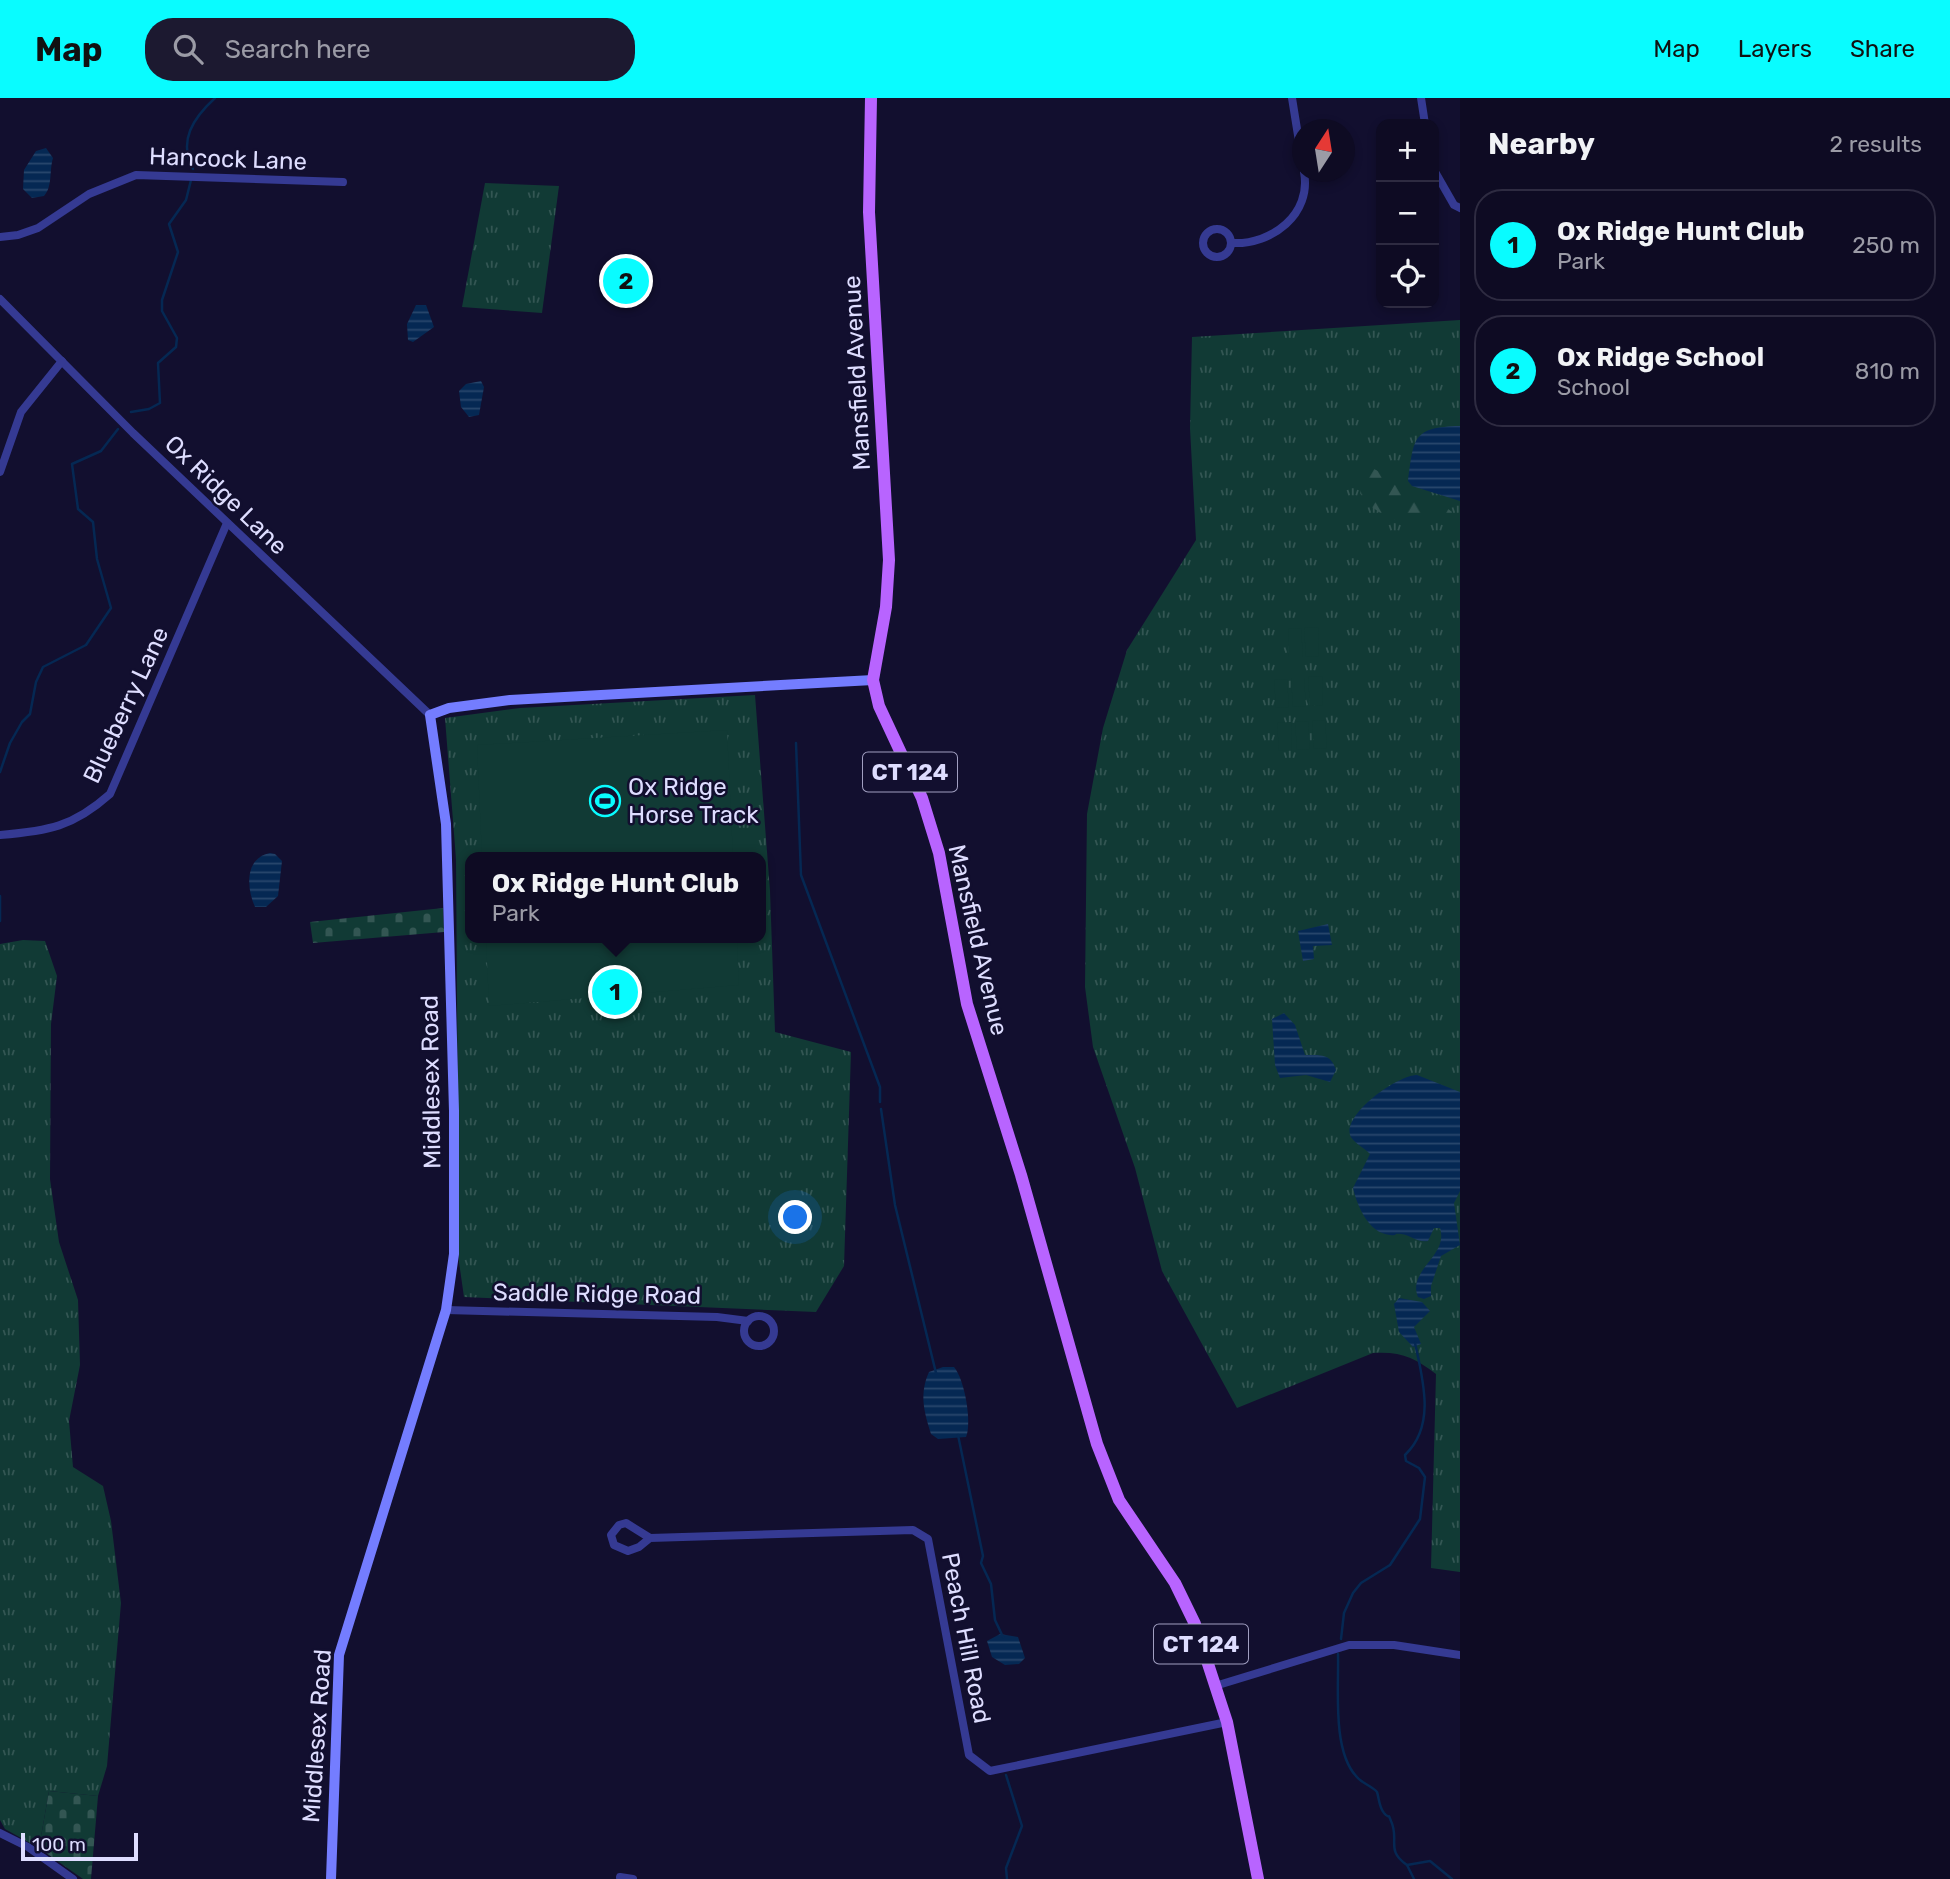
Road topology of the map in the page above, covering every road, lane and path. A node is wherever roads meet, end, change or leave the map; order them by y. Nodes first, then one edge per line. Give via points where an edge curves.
1 (871, 98) edge
2 (1292, 98) edge
3 (1421, 98) edge
4 (1296, 119) edge
5 (1424, 119) edge
6 (1439, 179) edge
7 (343, 182) dead end
8 (1306, 182) edge
9 (1460, 208) edge
10 (0, 237) edge
11 (1232, 243) dead end
12 (0, 299) edge
13 (62, 361) junction
14 (0, 472) edge
15 (227, 523) junction
16 (873, 680) junction
17 (430, 715) junction
18 (0, 835) edge
19 (446, 1310) junction
20 (748, 1321) dead end
21 (650, 1538) junction
22 (1460, 1655) edge
23 (1215, 1686) junction
24 (1227, 1722) junction
25 (0, 1833) edge
26 (620, 1877) edge
27 (73, 1879) edge
28 (331, 1879) edge
29 (633, 1879) edge
30 (1258, 1879) edge

1 - 16 main road, Mansfield Avenue / CT 124 via 869,212 889,560
2 - 4 street
3 - 5 street
6 - 9 street
7 - 10 street, Hancock Lane via 136,174 89,194 38,228
8 - 11 street via 1300,206 1289,222 1270,237
12 - 13 street, Ox Ridge Lane
13 - 14 street via 21,412
13 - 15 street, Ox Ridge Lane
15 - 17 street, Ox Ridge Lane
15 - 18 street, Blueberry Lane via 110,794 86,816 54,828
16 - 17 main road via 510,700
16 - 23 main road, Mansfield Avenue / CT 124 via 879,706 922,799 939,853 967,1004 1097,1444 1119,1500 1180,1593
17 - 19 main road, Middlesex Road via 446,824 454,1254
19 - 20 street, Saddle Ridge Road
19 - 28 main road, Middlesex Road via 339,1655
21 - 21 street, Peach Hill Road via 628,1551 614,1545 611,1535 626,1523
21 - 24 street, Peach Hill Road via 913,1530 928,1539 969,1755 990,1771
22 - 23 street via 1394,1645 1349,1645
23 - 24 main road, Mansfield Avenue / CT 124
24 - 30 main road, Mansfield Avenue / CT 124
25 - 27 street
26 - 29 street

